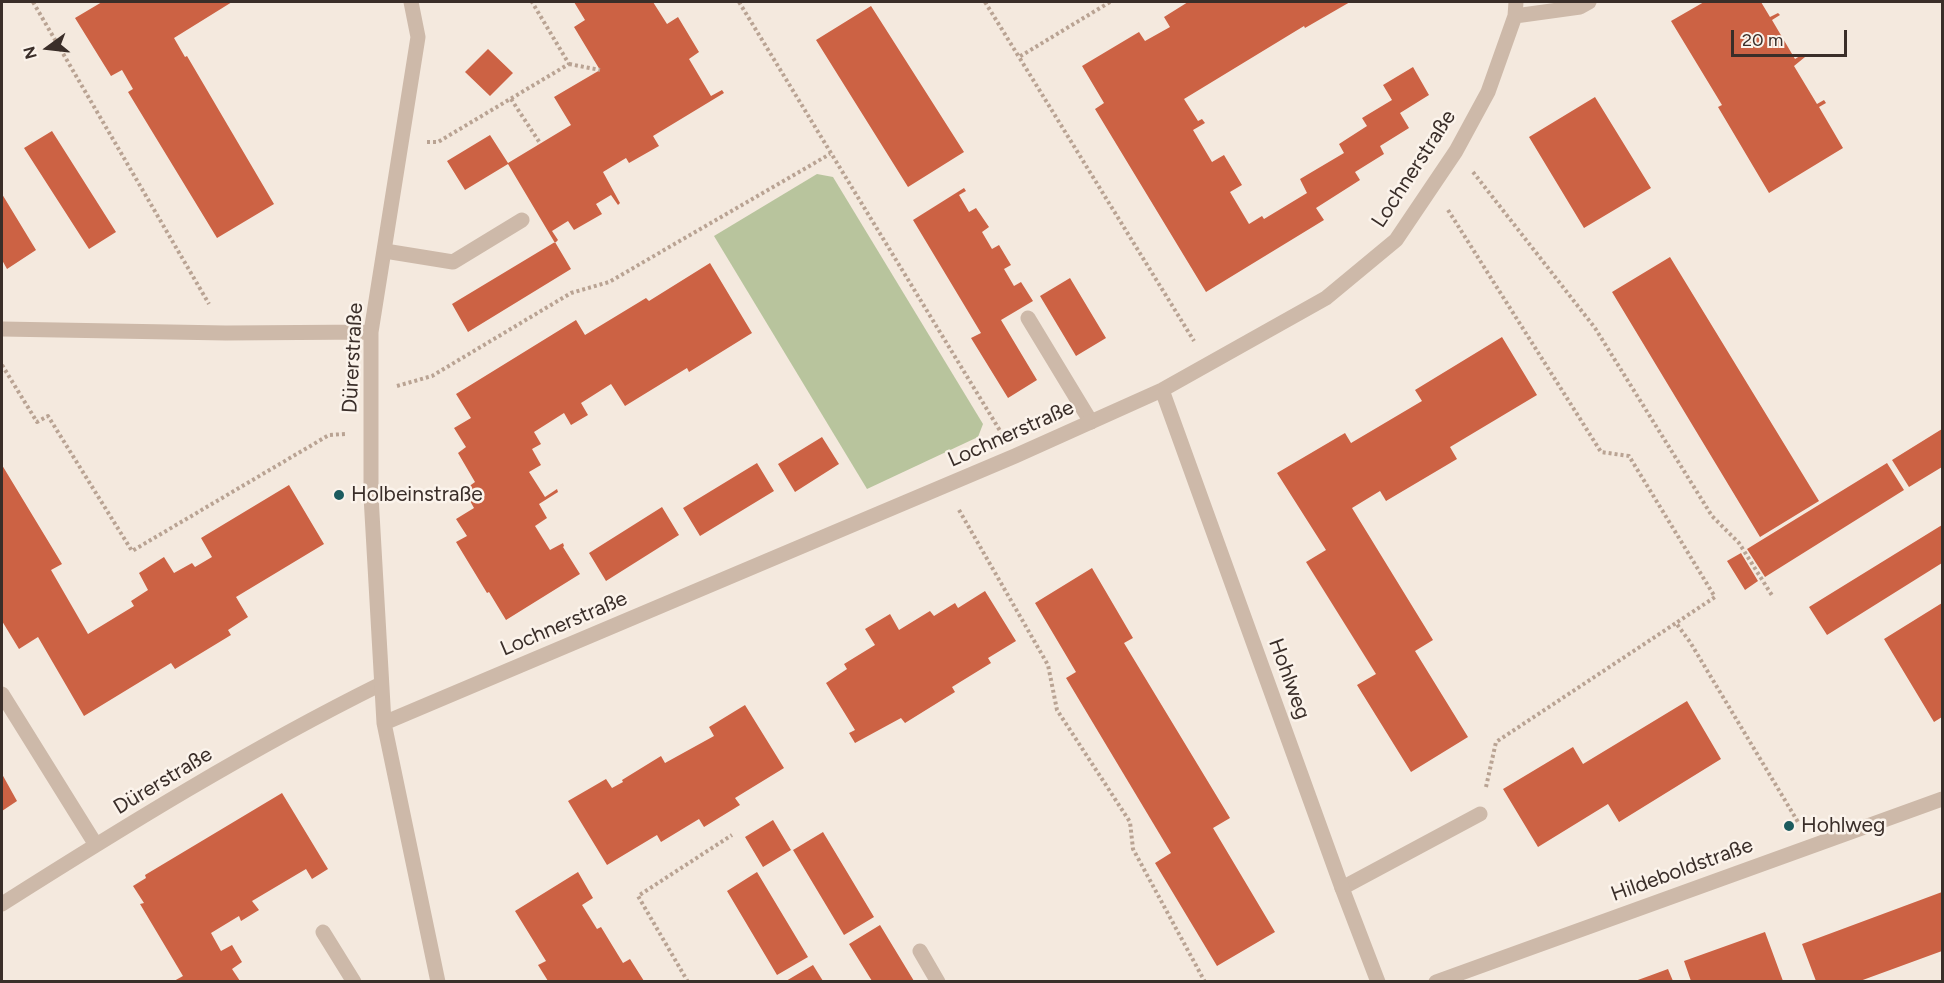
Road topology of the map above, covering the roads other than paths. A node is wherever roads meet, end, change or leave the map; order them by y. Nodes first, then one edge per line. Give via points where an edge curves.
1 (411, 2) edge
2 (1589, 2) edge
3 (1516, 9) edge
4 (522, 220) dead end
5 (385, 251) junction
6 (1028, 318) dead end
7 (2, 329) edge
8 (371, 333) junction
9 (1162, 390) junction
10 (1090, 422) junction
11 (381, 684) junction
12 (2, 694) edge
13 (384, 723) junction
14 (1942, 799) edge
15 (1480, 814) road end
16 (96, 845) junction
17 (1342, 888) junction
18 (2, 904) edge
19 (323, 932) dead end
20 (920, 951) dead end
21 (354, 981) edge
22 (438, 981) edge
23 (938, 981) edge
24 (1378, 981) edge
25 (1436, 981) edge

1 - 5 street, Dürerstraße via 418,37
2 - 3 street, Lochnerstraße via 1580,7
3 - 9 street, Lochnerstraße via 1488,92 1456,151 1396,240 1326,298
4 - 5 street via 453,262
5 - 8 street, Dürerstraße
6 - 10 street
7 - 8 street
8 - 11 street, Dürerstraße via 371,496
9 - 10 street, Lochnerstraße
9 - 17 street, Hohlweg
10 - 13 street, Lochnerstraße
11 - 13 street, Dürerstraße
11 - 16 street, Dürerstraße via 305,721
12 - 16 street
13 - 22 street, Dürerstraße
14 - 25 street, Hildeboldstraße
15 - 17 street
16 - 18 street, Dürerstraße
17 - 24 street, Hohlweg
19 - 21 street
20 - 23 street

